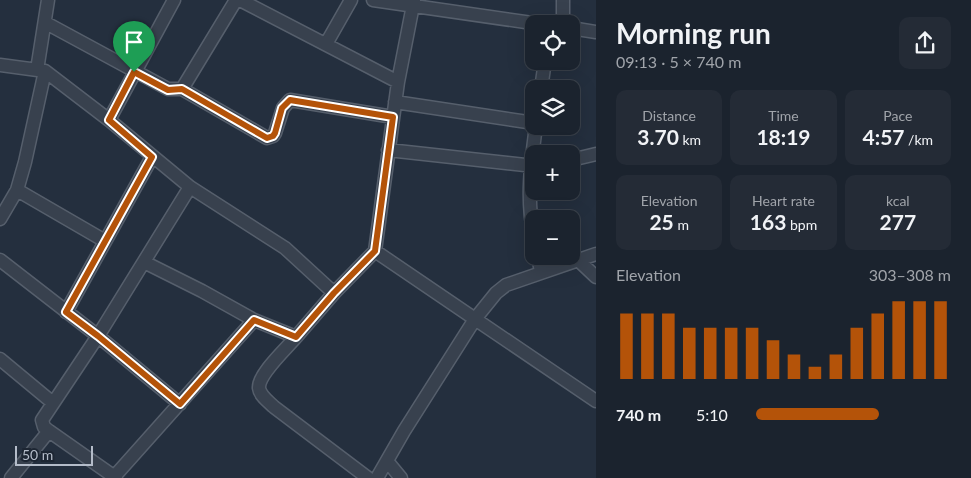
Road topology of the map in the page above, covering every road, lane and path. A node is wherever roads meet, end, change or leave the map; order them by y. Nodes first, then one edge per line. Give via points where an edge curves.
1 (48, 0) edge
2 (174, 0) edge
3 (236, 0) edge
4 (240, 0) edge
5 (351, 0) edge
6 (373, 0) edge
7 (563, 0) edge
8 (413, 3) edge
9 (563, 15) edge
10 (525, 22) edge
11 (46, 23) junction
12 (580, 29) edge
13 (596, 32) edge
14 (326, 44) junction
15 (0, 65) edge
16 (41, 71) junction
17 (134, 72) junction
18 (398, 82) junction
19 (182, 89) junction
20 (395, 102) junction
21 (393, 117) junction
22 (109, 120) junction
23 (525, 122) edge
24 (388, 150) junction
25 (596, 154) edge
26 (152, 157) junction
27 (580, 158) edge
28 (525, 166) edge
29 (190, 187) junction
30 (17, 190) junction
31 (0, 219) edge
32 (105, 241) junction
33 (375, 251) junction
34 (596, 254) edge
35 (580, 259) edge
36 (0, 260) edge
37 (144, 262) junction
38 (580, 262) edge
39 (540, 265) edge
40 (563, 265) edge
41 (541, 272) junction
42 (596, 278) edge
43 (334, 293) junction
44 (66, 312) junction
45 (475, 319) junction
46 (254, 320) junction
47 (98, 336) junction
48 (296, 337) junction
49 (0, 358) edge
50 (596, 401) edge
51 (53, 403) junction
52 (180, 404) junction
53 (49, 431) junction
54 (387, 461) junction
55 (11, 478) edge
56 (114, 478) edge
57 (368, 478) edge
58 (377, 478) edge
59 (401, 478) edge

1 - 11 street
2 - 17 street
3 - 19 street
4 - 14 street
5 - 14 street
6 - 8 street
7 - 9 street
8 - 10 street
8 - 18 street
11 - 16 street
11 - 17 street
12 - 13 street
14 - 18 street
15 - 16 street
16 - 22 street
16 - 30 street via 26,162
17 - 19 street via 168,90
17 - 22 street
18 - 20 street
19 - 21 street via 267,138 275,133 282,108 290,100
20 - 21 street
20 - 23 street
21 - 24 street
22 - 26 street
24 - 28 street
24 - 33 street
25 - 27 street
26 - 29 street
26 - 32 street
29 - 37 street
29 - 43 street via 284,248
30 - 31 street
30 - 32 street
32 - 44 street
33 - 43 street
33 - 45 street
34 - 35 street
36 - 44 street
37 - 46 street
37 - 47 street
38 - 42 street
39 - 41 street
40 - 41 street
41 - 45 street via 506,285
43 - 48 street
44 - 47 street
45 - 50 street
45 - 54 street
46 - 48 street
46 - 52 street
47 - 51 street
47 - 52 street
48 - 57 street via 263,375 259,388 261,394
49 - 51 street
51 - 53 street via 42,420
52 - 56 street
53 - 55 street
53 - 56 street
54 - 58 street
54 - 59 street

